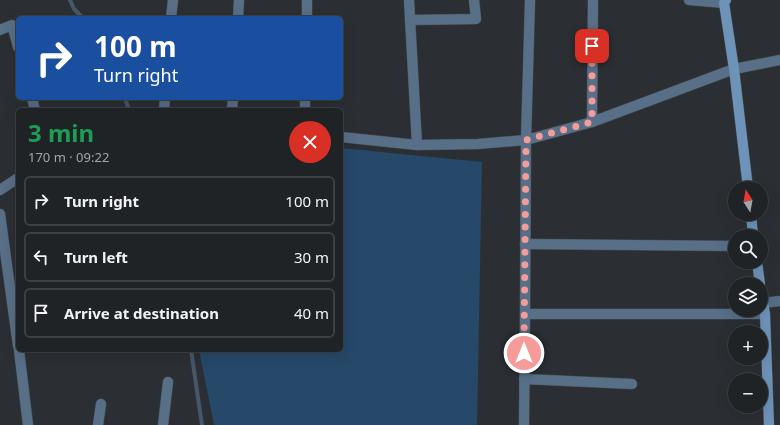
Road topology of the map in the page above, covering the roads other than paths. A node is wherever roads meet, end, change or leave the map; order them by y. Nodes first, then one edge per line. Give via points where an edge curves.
1 (173, 0) edge
2 (239, 0) edge
3 (307, 0) edge
4 (409, 0) edge
5 (474, 0) edge
6 (530, 0) edge
7 (593, 0) edge
8 (689, 0) edge
9 (725, 1) edge
10 (171, 16) edge
11 (238, 16) edge
12 (307, 16) edge
13 (410, 20) junction
14 (0, 30) edge
15 (16, 40) edge
16 (780, 60) edge
17 (734, 69) junction
18 (592, 122) junction
19 (343, 137) edge
20 (526, 140) junction
21 (417, 145) junction
22 (16, 179) edge
23 (747, 181) edge
24 (0, 190) edge
25 (0, 214) edge
26 (525, 244) junction
27 (728, 246) edge
28 (780, 301) edge
29 (768, 302) edge
30 (525, 314) junction
31 (728, 314) edge
32 (765, 317) edge
33 (16, 331) edge
34 (18, 352) edge
35 (524, 379) junction
36 (168, 382) dead end
37 (632, 384) dead end
38 (102, 404) dead end
39 (28, 425) edge
40 (98, 425) edge
41 (163, 425) edge
42 (524, 425) edge
43 (769, 425) edge

1 - 10 street
2 - 11 street
3 - 12 street
4 - 13 street
5 - 13 street via 476,19
6 - 20 street
7 - 18 street
8 - 9 street
9 - 17 street
13 - 21 street
14 - 15 street via 12,26
16 - 17 street
17 - 18 street
17 - 23 street
18 - 20 street
19 - 21 street
20 - 21 street
20 - 26 street
22 - 24 street
25 - 33 street
26 - 27 street
26 - 30 street
28 - 29 street
30 - 31 street
30 - 35 street
32 - 43 street
34 - 39 street
35 - 37 street
35 - 42 street
36 - 41 street
38 - 40 street

